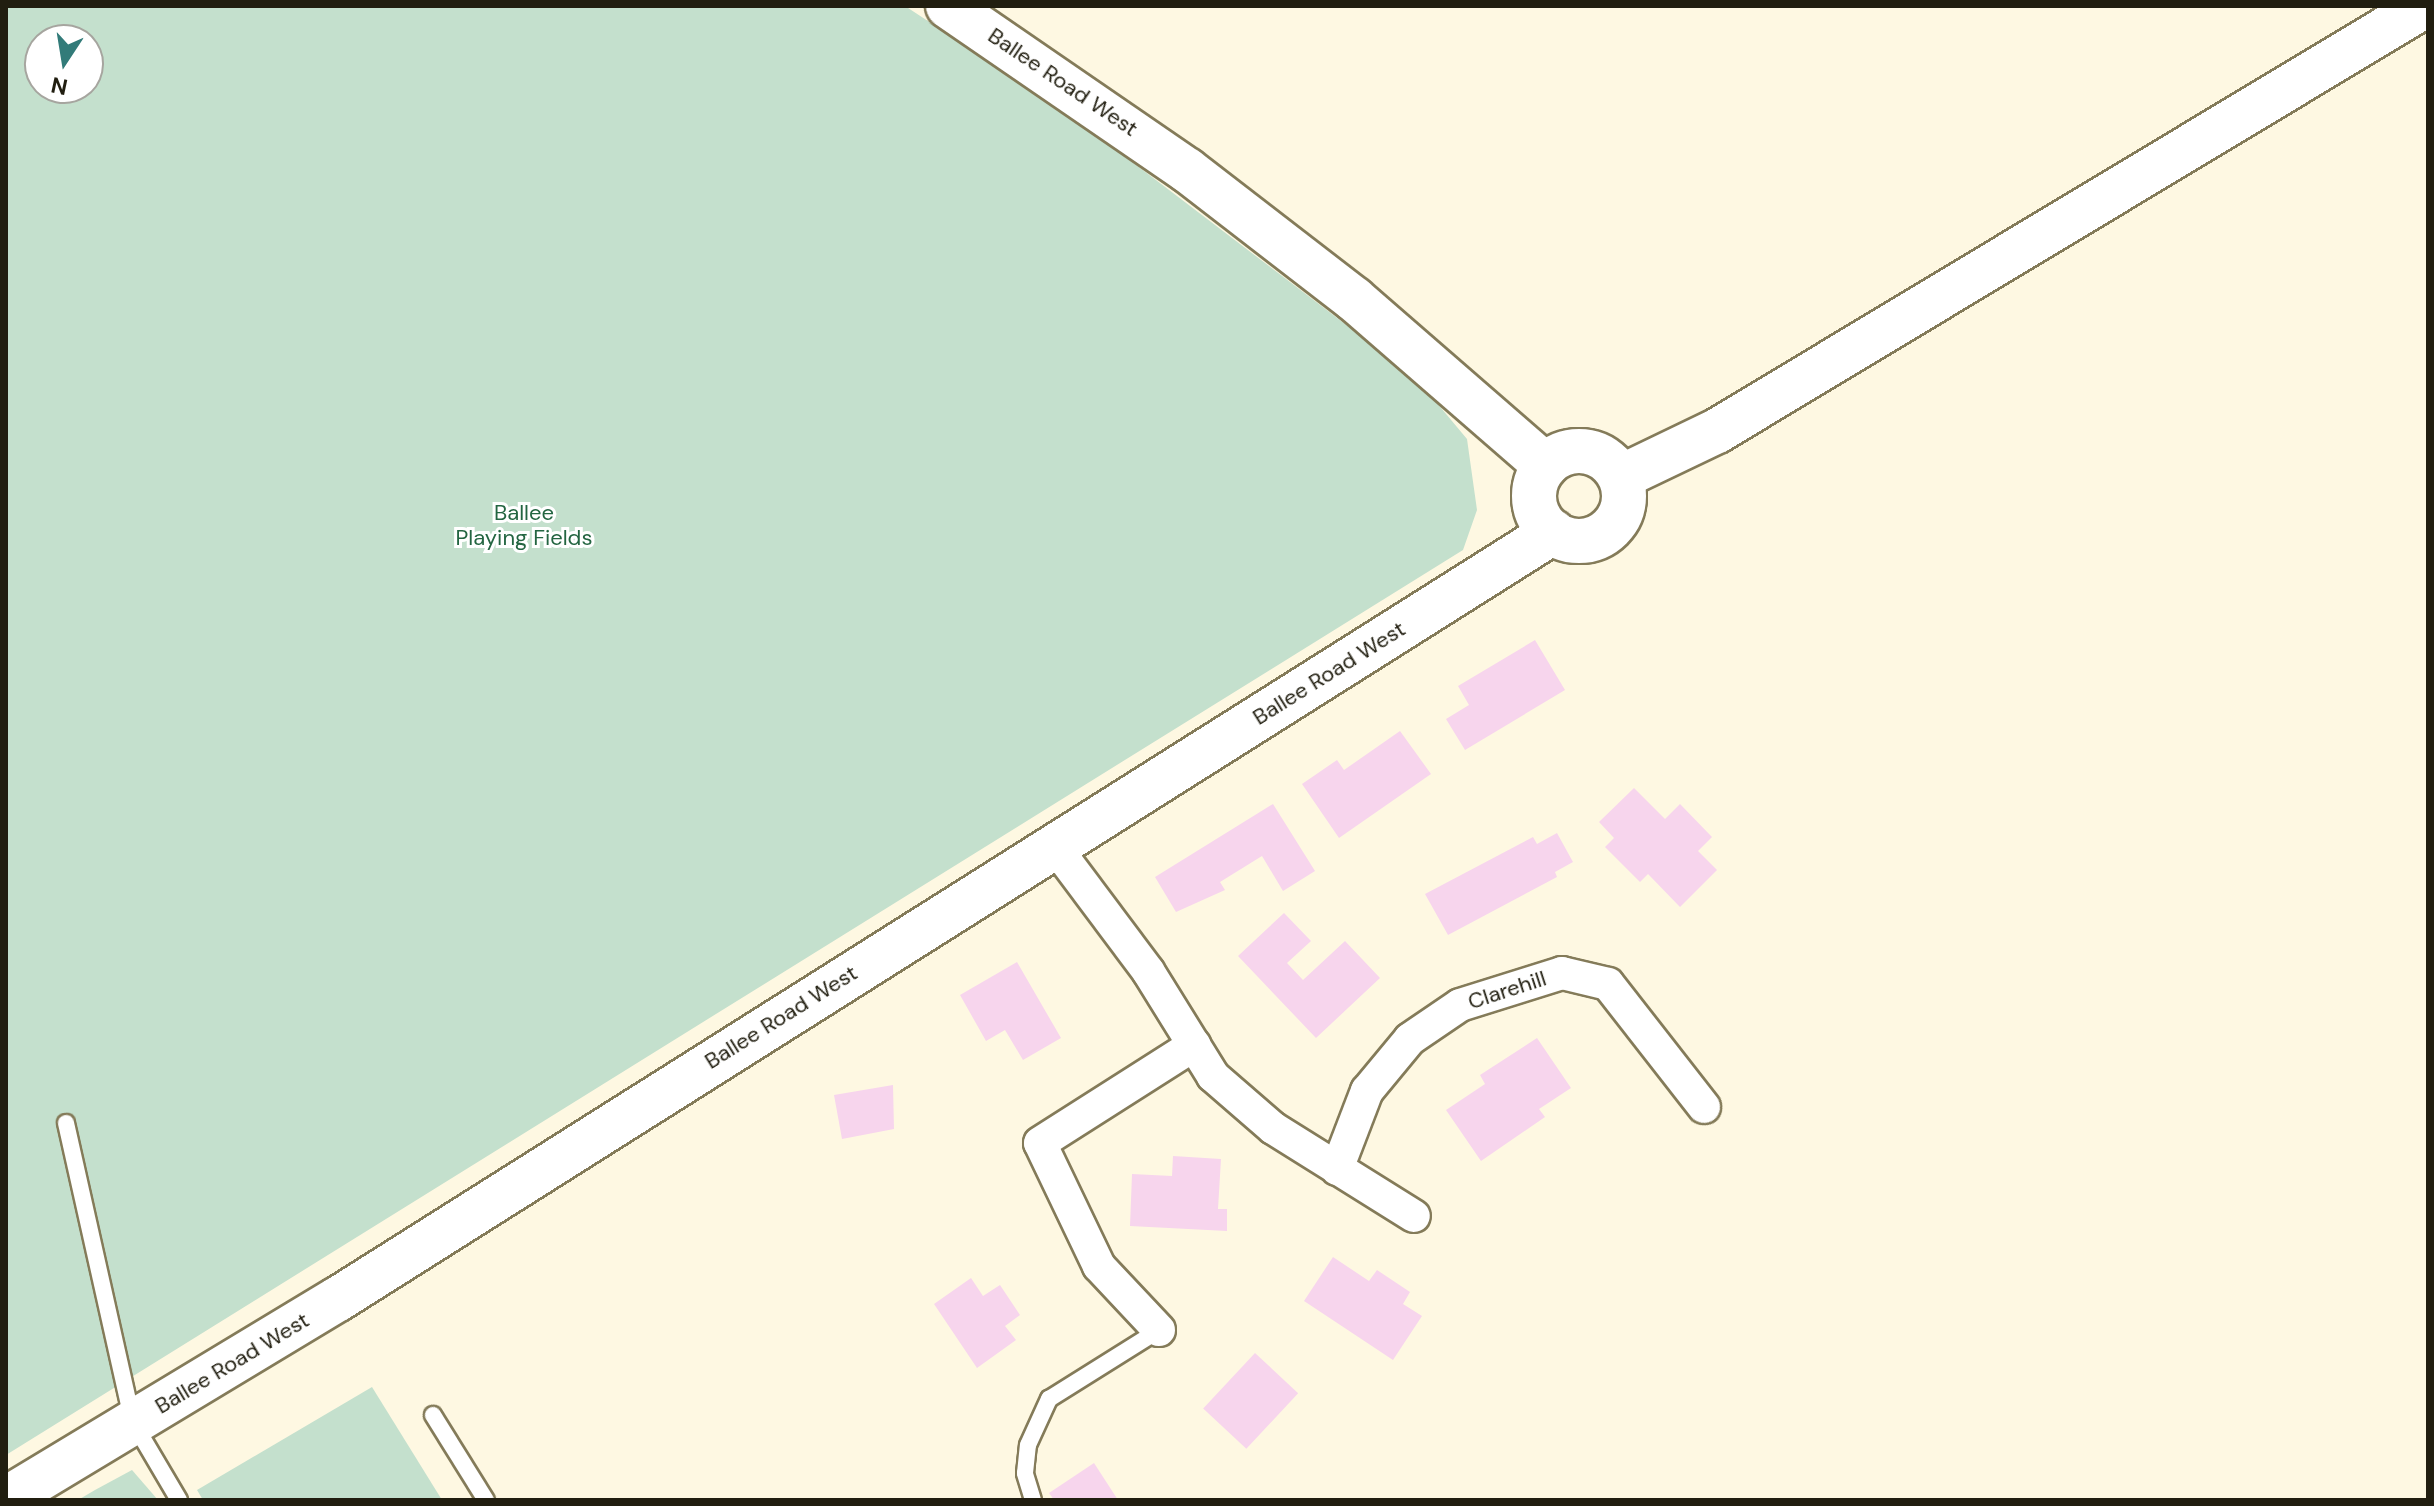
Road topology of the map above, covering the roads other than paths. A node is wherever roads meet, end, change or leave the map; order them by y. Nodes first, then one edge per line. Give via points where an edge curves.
1 (948, 6) edge
2 (2424, 6) edge
3 (1546, 466) junction
4 (1621, 477) junction
5 (1553, 532) junction
6 (1053, 844) junction
7 (1194, 1045) junction
8 (1704, 1107) dead end
9 (66, 1123) dead end
10 (1337, 1169) junction
11 (1414, 1216) dead end
12 (1159, 1330) joint
13 (433, 1415) dead end
14 (133, 1422) junction
15 (6, 1499) edge
16 (179, 1500) edge
17 (486, 1500) edge
18 (1033, 1500) edge

1 - 3 street, Ballee Road West via 1199,179 1354,299
2 - 4 street via 1717,431
3 - 4 street via 1586,451
3 - 5 street via 1536,508
4 - 5 street via 1623,506 1608,531 1580,540
5 - 6 street, Ballee Road West
6 - 7 street
6 - 14 street, Ballee Road West
7 - 10 street via 1241,1103
7 - 12 street via 1040,1143 1099,1266
8 - 10 street, Clarehill via 1608,984 1562,973 1460,1005 1410,1039 1367,1091
9 - 14 lane
10 - 11 street
12 - 18 lane via 1049,1399 1028,1445 1025,1473
13 - 17 lane
14 - 15 street, Ballee Road West
14 - 16 lane

